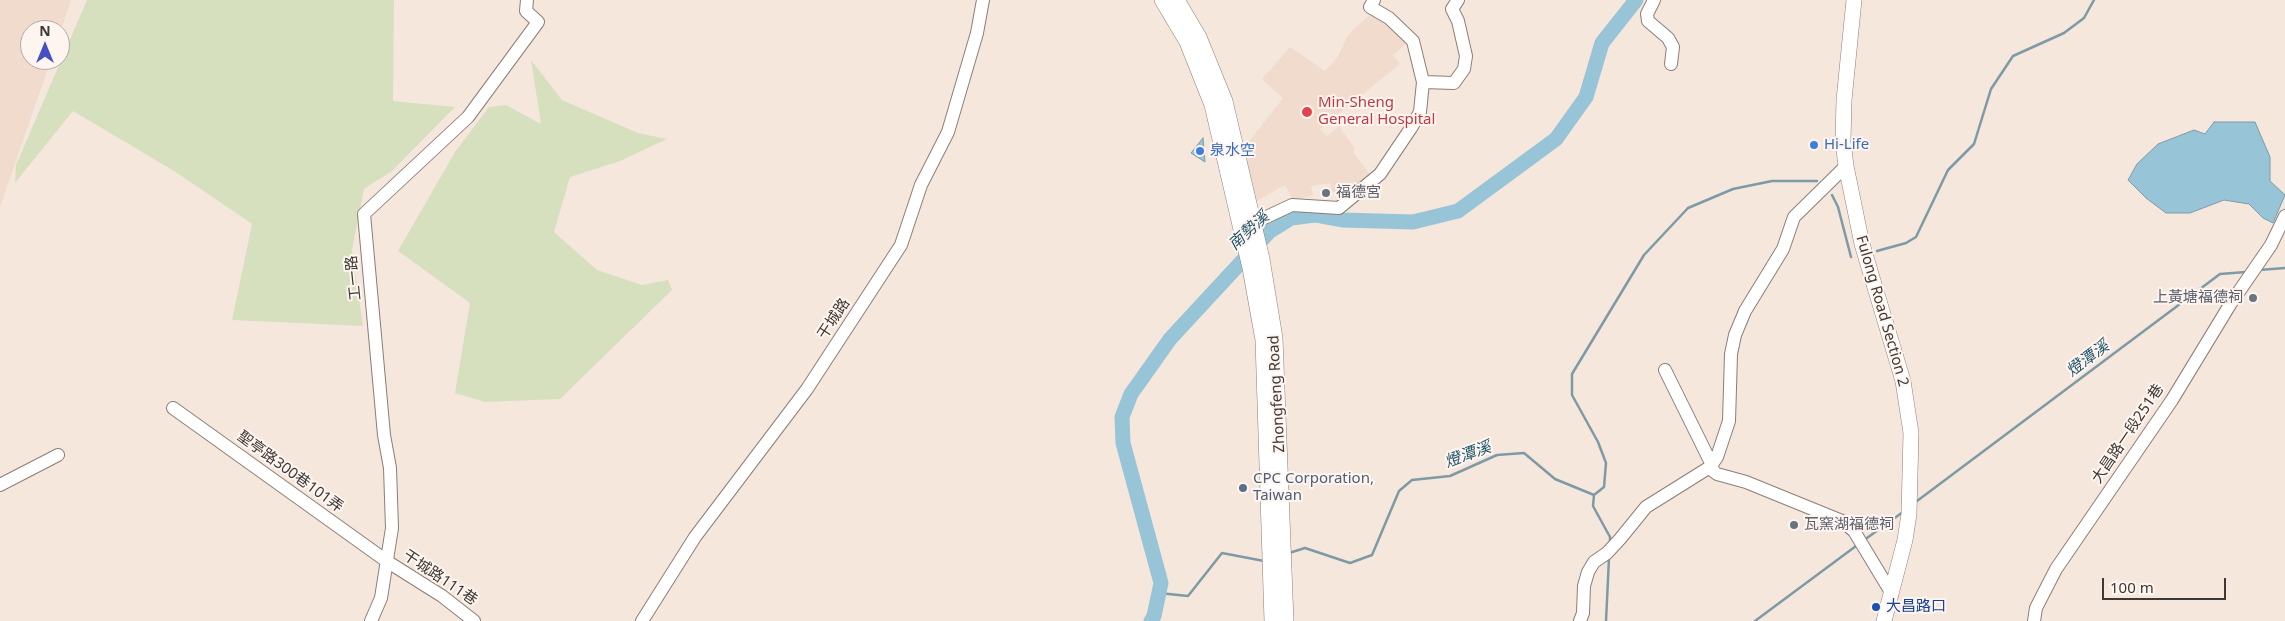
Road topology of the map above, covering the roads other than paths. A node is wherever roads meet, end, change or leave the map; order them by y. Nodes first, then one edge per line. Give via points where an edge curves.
1 (527, 0) edge
2 (983, 0) edge
3 (1162, 0) edge
4 (1177, 0) edge
5 (1458, 0) edge
6 (1654, 0) edge
7 (1854, 0) edge
8 (1372, 4) edge
9 (1670, 64) dead end
10 (1423, 82) junction
11 (1846, 166) junction
12 (2285, 216) edge
13 (1250, 232) junction
14 (1665, 370) dead end
15 (173, 408) dead end
16 (58, 455) dead end
17 (1712, 465) junction
18 (0, 485) edge
19 (1274, 489) junction
20 (388, 562) junction
21 (1892, 594) junction
22 (371, 621) edge
23 (474, 621) edge
24 (642, 621) edge
25 (1272, 621) edge
26 (1286, 621) edge
27 (1580, 621) edge
28 (1884, 621) edge
29 (2034, 621) edge

1 - 20 street, 工一路 via 526,11 538,22 468,117 364,214 384,435 390,468 392,528
2 - 24 street, 干城路 via 977,33 948,132 921,185 901,245 807,389 695,537
3 - 13 main road via 1187,42 1212,105
4 - 13 main road via 1199,37 1225,101
5 - 10 street via 1452,9 1466,56 1464,69 1454,83
6 - 9 street via 1648,21 1668,38 1673,47
7 - 11 main road, Fulong Road Section 2 via 1844,100
8 - 10 street via 1414,41
10 - 13 street via 1420,112 1373,180 1340,208 1292,205
11 - 17 street via 1794,217 1783,249 1745,311 1731,354 1728,421 1721,448
11 - 21 main road, Fulong Road Section 2 via 1862,244 1903,381 1911,433 1909,514
12 - 29 street, 大昌路一段251巷 via 2172,400 2056,568 2036,608
13 - 19 main road, Zhongfeng Road via 1275,338
14 - 17 street
15 - 20 street, 聖亭路300巷101弄
16 - 18 street
17 - 21 street via 1718,474 1746,482 1849,526
17 - 27 street via 1646,507 1611,549 1594,562 1588,572
19 - 25 main road, Zhongfeng Road
19 - 26 main road, Zhongfeng Road
20 - 22 street, 工一路 via 381,598
20 - 23 street, 干城路111巷 via 442,596
21 - 28 main road, Fulong Road Section 2

